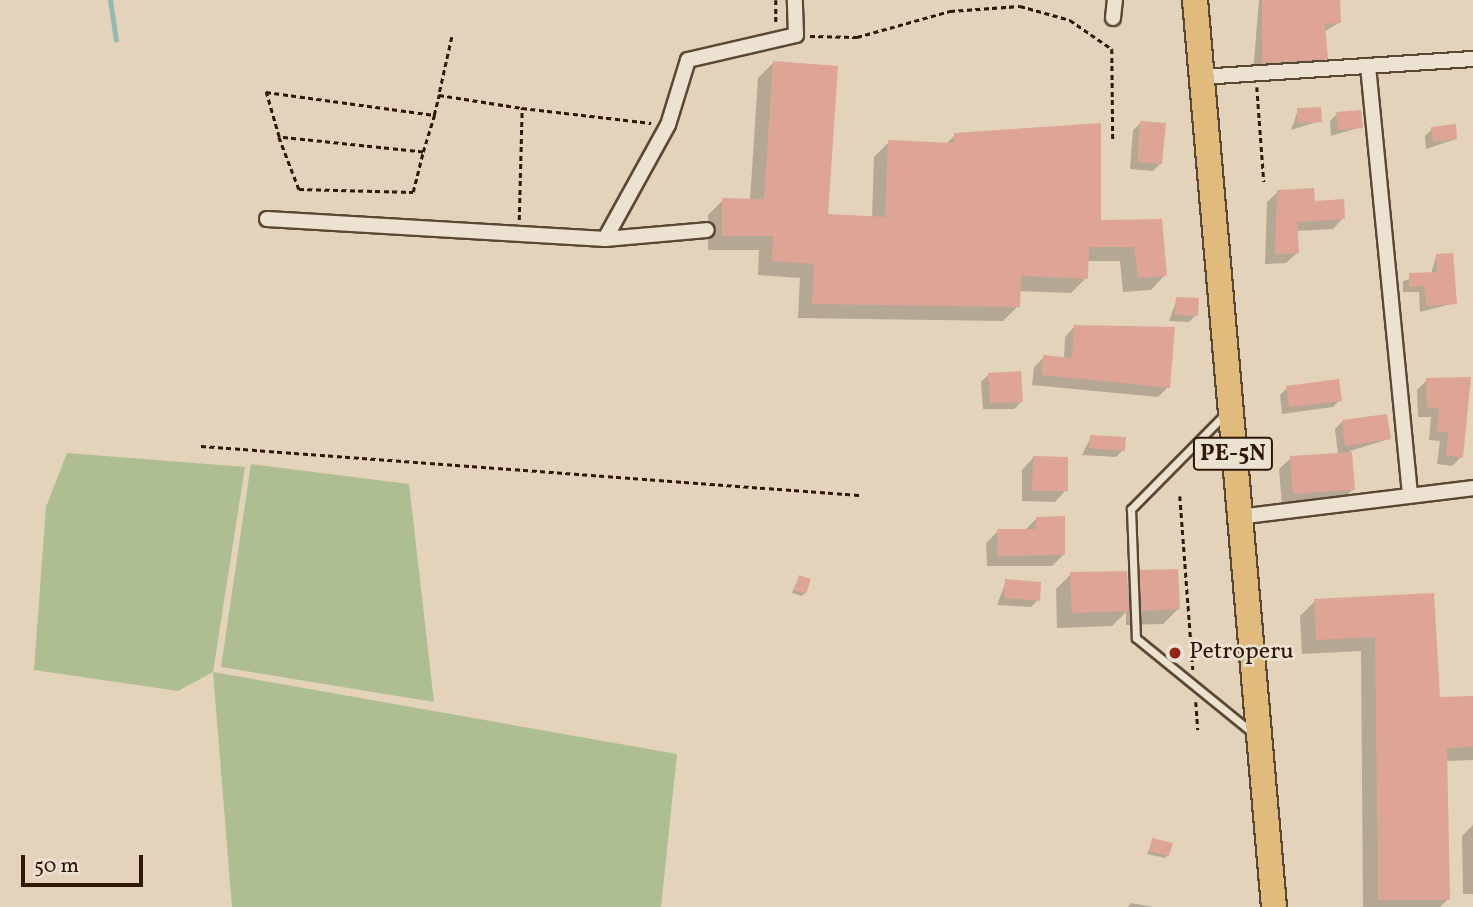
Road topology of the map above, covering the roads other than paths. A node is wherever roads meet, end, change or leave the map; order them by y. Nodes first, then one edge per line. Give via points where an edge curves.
1 (795, 0) edge
2 (1115, 0) edge
3 (1195, 0) edge
4 (1113, 18) dead end
5 (1473, 59) edge
6 (1368, 66) junction
7 (1201, 77) junction
8 (267, 219) dead end
9 (707, 230) dead end
10 (605, 239) junction
11 (1229, 410) junction
12 (1473, 488) edge
13 (1410, 494) junction
14 (1238, 517) junction
15 (1260, 739) junction
16 (1274, 907) edge

1 - 10 street via 796,35 688,60 668,125
2 - 4 street
3 - 7 highway, PE-5N
5 - 6 street
6 - 7 street
6 - 13 street
7 - 11 highway, PE-5N
8 - 10 street
9 - 10 street
11 - 14 highway, PE-5N
11 - 15 lane via 1131,509 1136,638
12 - 13 street
13 - 14 street
14 - 15 highway, PE-5N
15 - 16 highway, PE-5N

